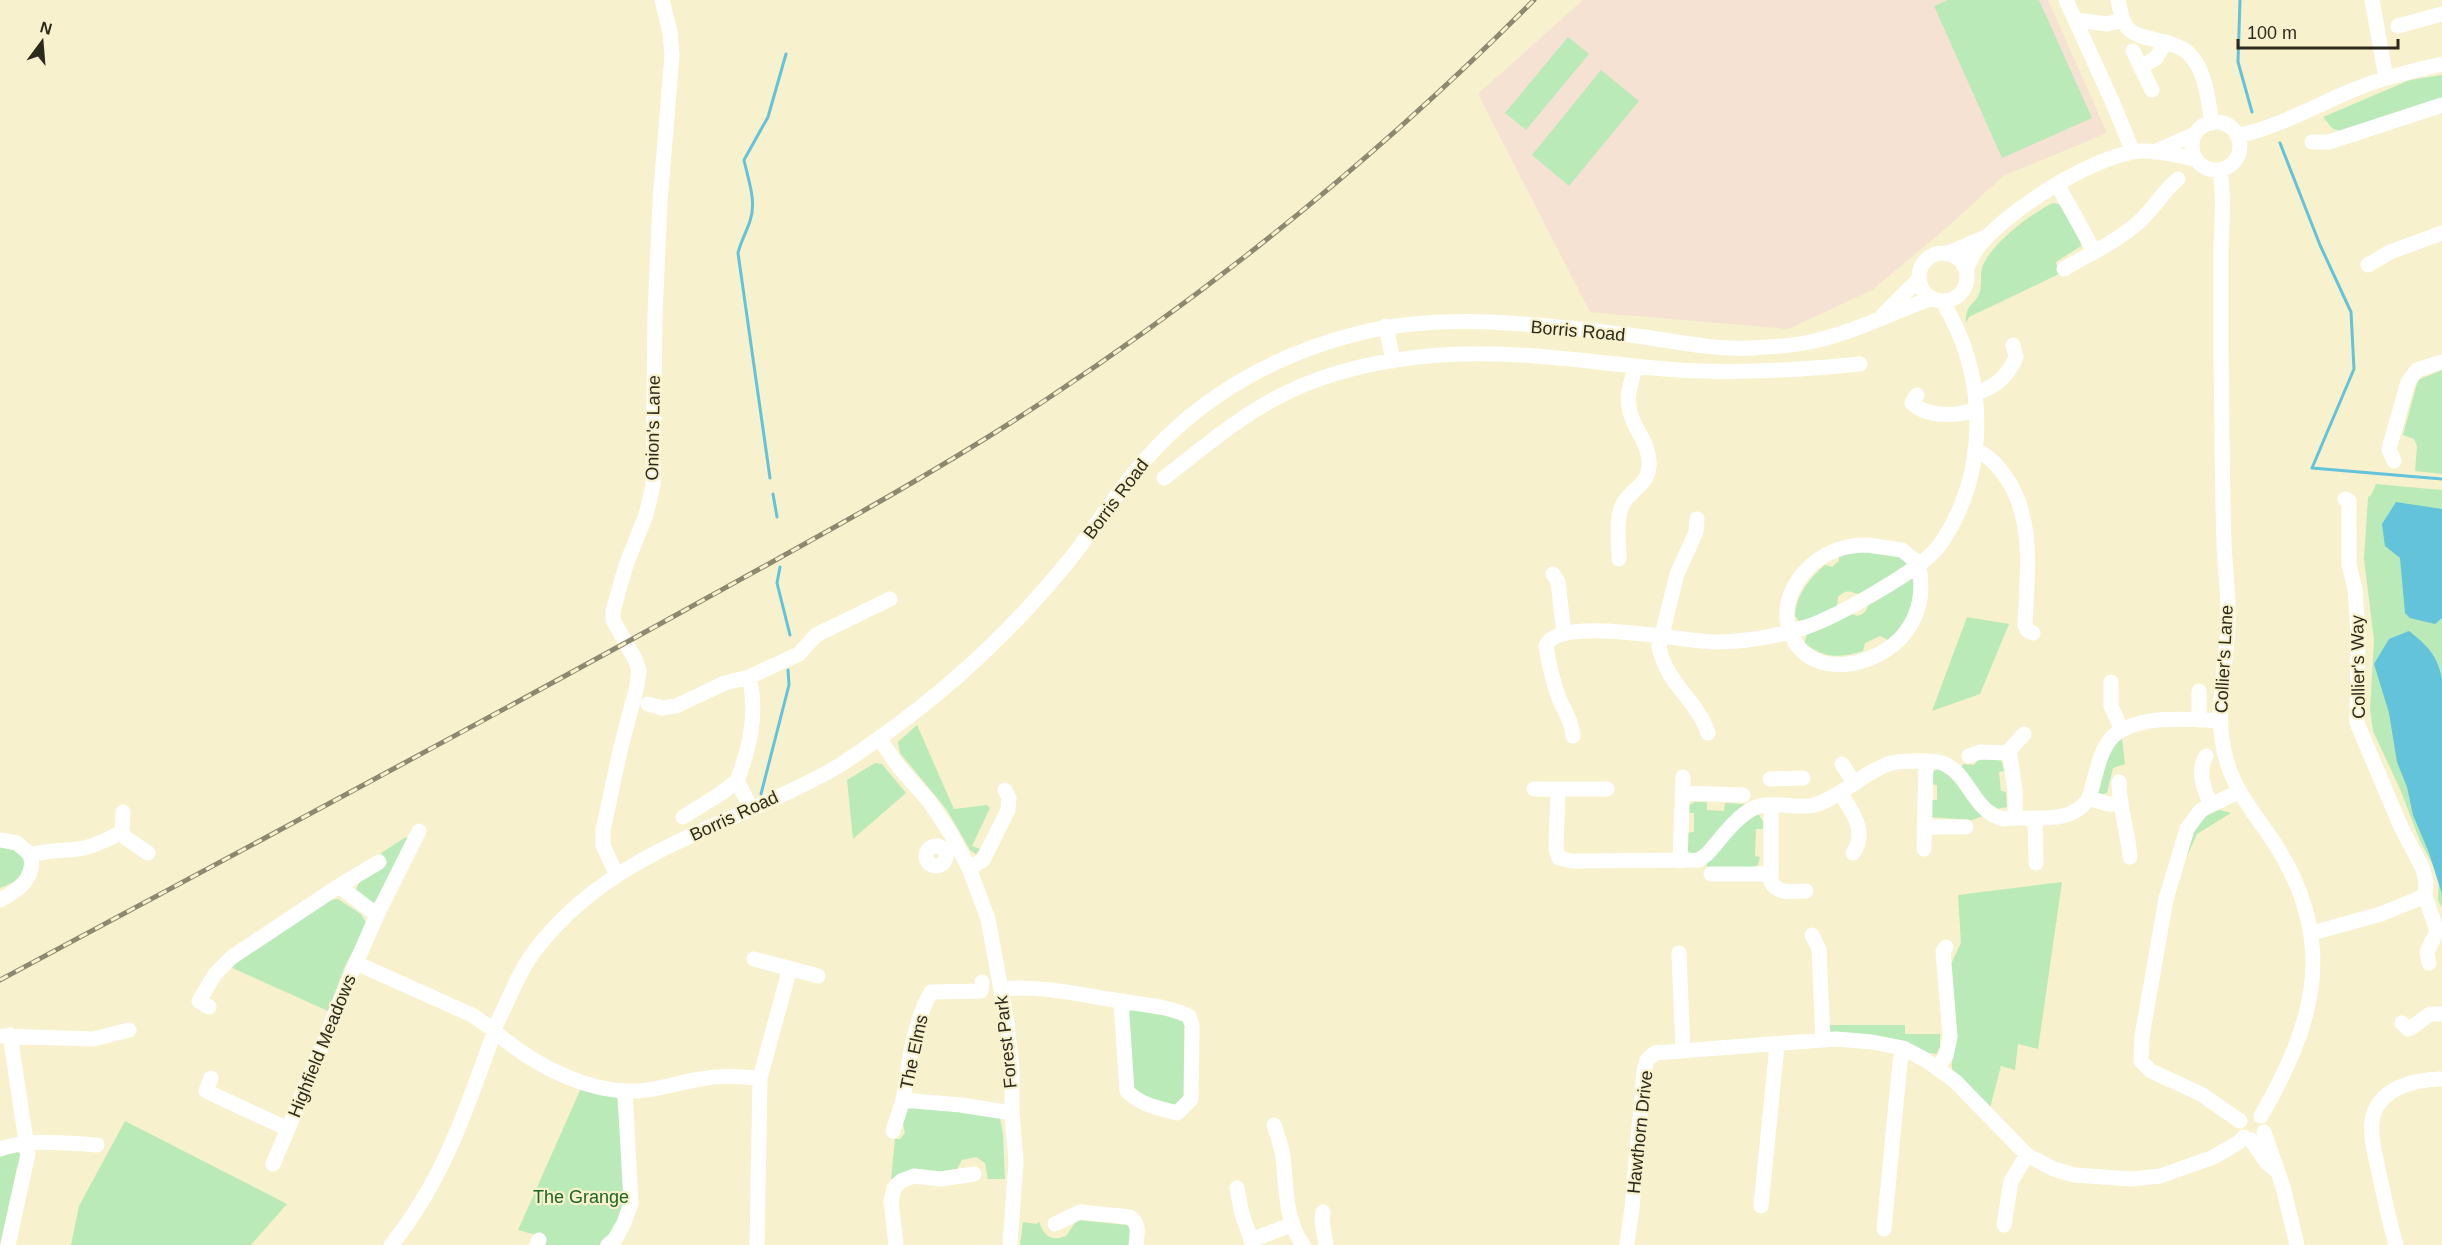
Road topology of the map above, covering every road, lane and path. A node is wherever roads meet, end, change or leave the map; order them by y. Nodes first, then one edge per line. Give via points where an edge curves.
1 (662, 0) edge
2 (2066, 0) edge
3 (2118, 0) edge
4 (2372, 0) edge
5 (2442, 14) edge
6 (2076, 20) junction
7 (2123, 20) junction
8 (2397, 25) dead end
9 (2166, 42) junction
10 (2133, 51) dead end
11 (2442, 64) edge
12 (2141, 67) junction
13 (2386, 78) junction
14 (2152, 90) dead end
15 (2442, 105) edge
16 (2212, 123) junction
17 (2195, 134) junction
18 (2237, 136) junction
19 (2312, 142) dead end
20 (2133, 152) junction
21 (2154, 152) junction
22 (2196, 159) junction
23 (2220, 170) junction
24 (2178, 179) dead end
25 (2057, 184) junction
26 (2442, 233) edge
27 (1989, 236) junction
28 (2094, 251) junction
29 (1946, 254) junction
30 (2367, 265) dead end
31 (2064, 269) dead end
32 (1966, 270) junction
33 (1919, 279) junction
34 (1957, 296) junction
35 (1937, 300) junction
36 (1881, 317) junction
37 (1954, 320) junction
38 (1386, 326) junction
39 (2013, 345) dead end
40 (1393, 362) junction
41 (2442, 362) edge
42 (1860, 364) dead end
43 (1635, 366) junction
44 (1976, 393) junction
45 (1917, 395) dead end
46 (1976, 410) junction
47 (1975, 450) junction
48 (2394, 460) dead end
49 (1164, 478) dead end
50 (2344, 500) dead end
51 (1697, 519) dead end
52 (1619, 559) dead end
53 (1918, 563) junction
54 (1553, 574) dead end
55 (890, 599) dead end
56 (1790, 632) junction
57 (2033, 633) dead end
58 (1564, 634) junction
59 (1660, 637) junction
60 (749, 677) junction
61 (2110, 682) dead end
62 (2199, 691) dead end
63 (648, 704) dead end
64 (2199, 720) junction
65 (2221, 721) junction
66 (2122, 730) junction
67 (1708, 733) dead end
68 (2024, 734) dead end
69 (1573, 736) dead end
70 (879, 738) junction
71 (2007, 753) junction
72 (1969, 756) dead end
73 (2205, 756) dead end
74 (1926, 761) junction
75 (1842, 764) dead end
76 (1683, 777) dead end
77 (1770, 779) dead end
78 (737, 781) junction
79 (2119, 782) dead end
80 (1854, 783) junction
81 (1534, 789) dead end
82 (1607, 789) dead end
83 (1005, 790) dead end
84 (1558, 790) junction
85 (2238, 792) junction
86 (1682, 793) junction
87 (1840, 793) junction
88 (1743, 795) dead end
89 (2090, 798) junction
90 (2120, 804) junction
91 (1792, 805) junction
92 (2211, 805) junction
93 (1771, 806) junction
94 (751, 807) junction
95 (123, 812) dead end
96 (683, 817) dead end
97 (2015, 817) junction
98 (2035, 818) junction
99 (1924, 826) junction
100 (1966, 827) dead end
101 (419, 831) dead end
102 (123, 832) junction
103 (0, 840) edge
104 (1924, 849) dead end
105 (148, 853) dead end
106 (1853, 853) dead end
107 (31, 855) junction
108 (2130, 857) dead end
109 (1680, 861) junction
110 (379, 862) dead end
111 (2036, 863) dead end
112 (969, 868) junction
113 (616, 874) junction
114 (1711, 874) dead end
115 (1772, 874) junction
116 (339, 886) junction
117 (1806, 891) dead end
118 (2425, 896) junction
119 (0, 900) edge
120 (377, 915) junction
121 (2312, 933) junction
122 (1812, 935) dead end
123 (1946, 947) dead end
124 (1679, 954) dead end
125 (754, 959) dead end
126 (356, 963) junction
127 (2428, 963) dead end
128 (790, 968) junction
129 (818, 976) dead end
130 (982, 982) dead end
131 (1001, 989) junction
132 (1120, 1001) junction
133 (209, 1007) dead end
134 (2442, 1014) edge
135 (2402, 1023) dead end
136 (129, 1030) dead end
137 (494, 1031) junction
138 (5, 1035) edge
139 (1823, 1041) junction
140 (1777, 1045) junction
141 (1904, 1048) junction
142 (1683, 1051) junction
143 (1937, 1068) junction
144 (211, 1078) dead end
145 (760, 1078) junction
146 (2440, 1079) dead end
147 (625, 1091) junction
148 (903, 1100) junction
149 (1012, 1113) junction
150 (2261, 1116) junction
151 (2240, 1121) junction
152 (1274, 1125) dead end
153 (288, 1129) junction
154 (893, 1131) dead end
155 (2253, 1136) junction
156 (27, 1143) junction
157 (97, 1145) dead end
158 (0, 1149) edge
159 (2026, 1155) junction
160 (273, 1164) dead end
161 (974, 1174) dead end
162 (1237, 1188) dead end
163 (1761, 1206) dead end
164 (1323, 1212) dead end
165 (1055, 1224) dead end
166 (1291, 1225) junction
167 (2004, 1225) dead end
168 (1884, 1229) dead end
169 (1252, 1242) edge
170 (1627, 1243) dead end
171 (8, 1245) edge
172 (391, 1245) edge
173 (608, 1245) edge
174 (757, 1245) edge
175 (896, 1245) edge
176 (1010, 1245) edge
177 (1136, 1245) edge
178 (1303, 1245) edge
179 (1326, 1245) edge
180 (2297, 1245) edge
181 (2396, 1245) edge

1 - 113 street, Onion's Lane via 672,55 655,303 653,476 646,515 613,611 613,620 639,670 603,830 603,845
2 - 6 street
3 - 7 street
4 - 13 street
5 - 8 street
6 - 7 street via 2107,24
6 - 20 street
7 - 9 street via 2133,32
9 - 12 street via 2156,58
9 - 16 street via 2188,52 2195,63 2203,78
10 - 12 street
11 - 13 street
12 - 14 street
13 - 18 street via 2267,129
15 - 19 street via 2329,142
16 - 17 street
16 - 18 street via 2227,125
17 - 21 street
17 - 22 street via 2192,146
18 - 23 street via 2238,155
20 - 21 street
20 - 25 street
21 - 22 street
22 - 23 street via 2205,167
23 - 65 street, Collier's Lane via 2228,612
24 - 28 street via 2139,221
25 - 27 street
25 - 28 street
26 - 30 street
27 - 29 street
27 - 32 street
28 - 31 street
29 - 32 street via 1958,259
29 - 33 street via 1928,259
32 - 34 street via 1964,287
33 - 35 street via 1923,290
33 - 36 street, Borris Road
34 - 35 street
34 - 37 street
35 - 36 street, Borris Road
35 - 37 street
36 - 38 street, Borris Road via 1812,341 1747,348 1455,321
37 - 44 street via 1970,361
38 - 40 street
38 - 70 street, Borris Road via 1282,358 1228,388 1190,416 1138,468 1065,566 1029,606 942,691
39 - 44 street via 2016,357 2005,377
40 - 43 street via 1493,354
40 - 49 street via 1321,379 1267,402 1245,414
41 - 48 street via 2417,370 2408,381 2389,449
42 - 43 street via 1757,372
43 - 52 street via 1628,393 1629,409 1650,452 1649,470 1646,480 1620,511
44 - 46 street
45 - 46 street via 1912,403 1926,411 1956,414
46 - 47 street
47 - 53 street via 1962,505 1937,548
47 - 57 street via 1990,458 2019,500 2027,557 2025,625
50 - 118 street, Collier's Way via 2349,501 2349,565 2357,612 2357,723 2423,869
51 - 59 street
53 - 56 street via 1850,607
53 - 56 street via 1902,550 1884,546 1857,545 1828,553 1811,565 1794,588 1786,614
53 - 56 street via 1920,603 1905,634 1890,647 1843,665 1824,663 1812,659 1796,645
54 - 58 street via 1558,582
55 - 60 street via 816,635 799,654
56 - 59 street via 1712,642
58 - 59 street via 1620,630
58 - 69 street via 1551,639 1546,646
59 - 67 street via 1661,658 1668,673 1705,723
60 - 63 street via 676,706
60 - 78 street via 753,693 752,729
61 - 66 street via 2111,706
62 - 64 street
64 - 65 street
64 - 66 street via 2157,720
65 - 85 street, Collier's Lane via 2225,754
66 - 89 street via 2106,747
68 - 71 street
70 - 94 street, Borris Road via 831,771
70 - 112 street, Forest Park via 929,801 951,849
71 - 72 street via 1980,752
71 - 97 street via 2015,790
73 - 92 street via 2201,776
74 - 80 street via 1893,762
74 - 97 street via 1945,764 1953,770 1989,813 2003,819
74 - 99 street
75 - 80 street
76 - 86 street
77 - 91 street via 1797,778
78 - 94 street
78 - 96 street
79 - 90 street
80 - 87 street
81 - 84 street
82 - 84 street
83 - 112 street via 1008,810 983,860
84 - 109 street via 1559,858
85 - 92 street
85 - 121 street, Collier's Lane via 2287,864
86 - 88 street
86 - 109 street
87 - 91 street via 1812,806
87 - 106 street via 1859,829
89 - 90 street
89 - 98 street via 2066,816
90 - 108 street
91 - 93 street
92 - 151 street via 2201,810 2187,829 2172,878 2142,1036 2141,1061 2151,1071 2201,1094
93 - 109 street via 1753,808 1699,860
93 - 115 street
94 - 113 street, Borris Road
95 - 102 street
97 - 98 street
98 - 111 street
99 - 100 street
99 - 104 street
101 - 120 street, Highfield Meadows
102 - 105 street
102 - 107 street via 80,849
103 - 107 street via 17,843
107 - 119 street via 33,866 26,882
110 - 116 street
112 - 131 street, Forest Park via 988,919
113 - 137 street, Borris Road via 584,898 536,949
114 - 115 street
115 - 117 street via 1771,882 1777,889
116 - 120 street
116 - 133 street via 232,957 215,974 199,1001
118 - 121 street via 2381,914
118 - 127 street, Collier's Way via 2437,931 2427,952
120 - 126 street, Highfield Meadows
121 - 150 street, Collier's Lane via 2313,981 2305,1016 2288,1064
122 - 139 street via 1819,949
123 - 143 street via 1943,951 1950,1037 1947,1056
124 - 142 street
125 - 128 street
126 - 137 street, Highfield Meadows via 472,1015
126 - 153 street, Highfield Meadows
128 - 129 street
128 - 145 street
130 - 148 street, The Elms via 981,991 931,992 916,1033
131 - 132 street via 1060,991
131 - 149 street, Forest Park via 1012,1070
132 - 132 street via 1128,1091 1145,1104 1177,1113 1191,1099 1189,1016
134 - 135 street via 2430,1014 2408,1029
136 - 138 street via 93,1039
137 - 147 street via 551,1069 581,1082
137 - 172 street, Borris Road via 465,1116 441,1169
138 - 156 street
139 - 140 street, Hawthorn Drive
139 - 141 street, Hawthorn Drive via 1872,1042
140 - 142 street, Hawthorn Drive
140 - 163 street
141 - 143 street, Hawthorn Drive
141 - 168 street
142 - 170 street, Hawthorn Drive via 1654,1053 1645,1064
143 - 159 street, Hawthorn Drive via 1955,1081
144 - 153 street, Highfield Meadows via 206,1091
145 - 147 street via 720,1076
145 - 174 street
146 - 181 street via 2399,1086 2373,1115 2375,1153
147 - 173 street via 631,1203 624,1223
148 - 149 street, The Elms
148 - 154 street, The Elms
149 - 176 street, Forest Park via 1016,1161
150 - 151 street via 2249,1114
150 - 155 street via 2265,1122
151 - 155 street via 2239,1128
152 - 166 street via 1283,1156
153 - 160 street, Highfield Meadows
155 - 159 street, Hawthorn Drive via 2214,1157 2147,1178 2074,1175
155 - 180 street via 2277,1170
156 - 157 street
156 - 158 street
156 - 171 street via 22,1187
159 - 167 street via 2011,1181
161 - 175 street via 941,1179 914,1176 901,1181 894,1188 891,1201
162 - 169 street
164 - 179 street
165 - 177 street via 1080,1212 1130,1217 1136,1221
166 - 169 street
166 - 178 street

